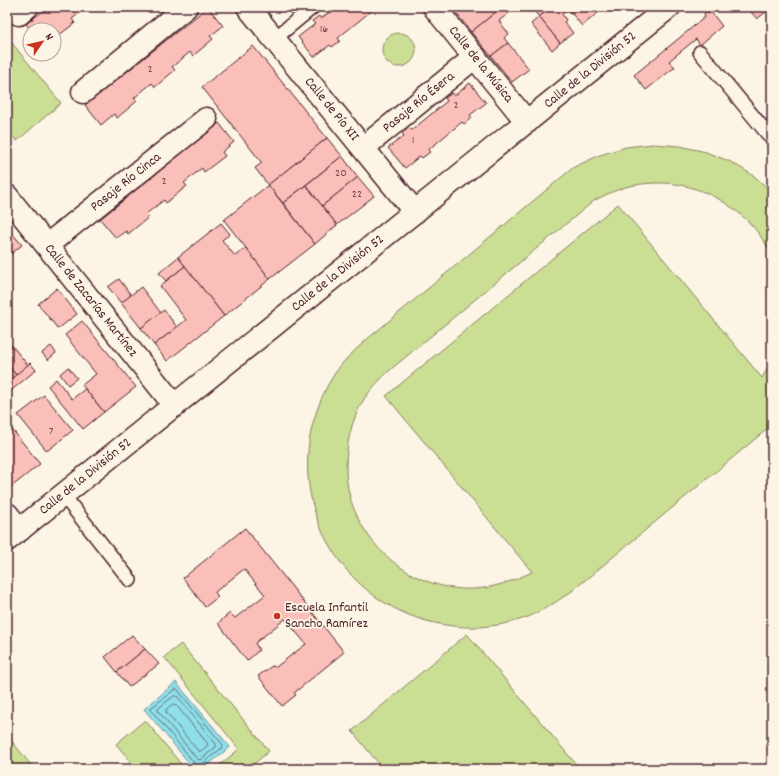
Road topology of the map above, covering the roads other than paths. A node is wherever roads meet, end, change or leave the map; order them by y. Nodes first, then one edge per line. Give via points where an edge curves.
1 (186, 7) edge
2 (248, 7) edge
3 (313, 7) edge
4 (434, 7) edge
5 (664, 9) edge
6 (274, 39) junction
7 (700, 52) dead end
8 (475, 57) junction
9 (83, 92) dead end
10 (206, 119) dead end
11 (527, 122) junction
12 (772, 139) edge
13 (363, 148) junction
14 (7, 196) edge
15 (415, 212) junction
16 (47, 245) junction
17 (175, 406) junction
18 (63, 495) junction
19 (11, 528) edge
20 (130, 580) dead end

1 - 9 street
2 - 6 street, Calle de Pío XII
3 - 6 lane
4 - 8 street, Calle de la Música
5 - 11 street, Calle de la División 52
6 - 13 street, Calle de Pío XII
7 - 12 lane
8 - 11 street, Calle de la Música
8 - 13 street, Pasaje Río Ésera
10 - 16 street, Pasaje Río Cinca
11 - 15 street, Calle de la División 52
13 - 15 street, Calle de Pío XII
14 - 16 street, Calle de Zacarías Martínez
15 - 17 street, Calle de la División 52
16 - 17 street, Calle de Zacarías Martínez
17 - 18 street, Calle de la División 52
18 - 19 street, Calle de la División 52
18 - 20 lane

